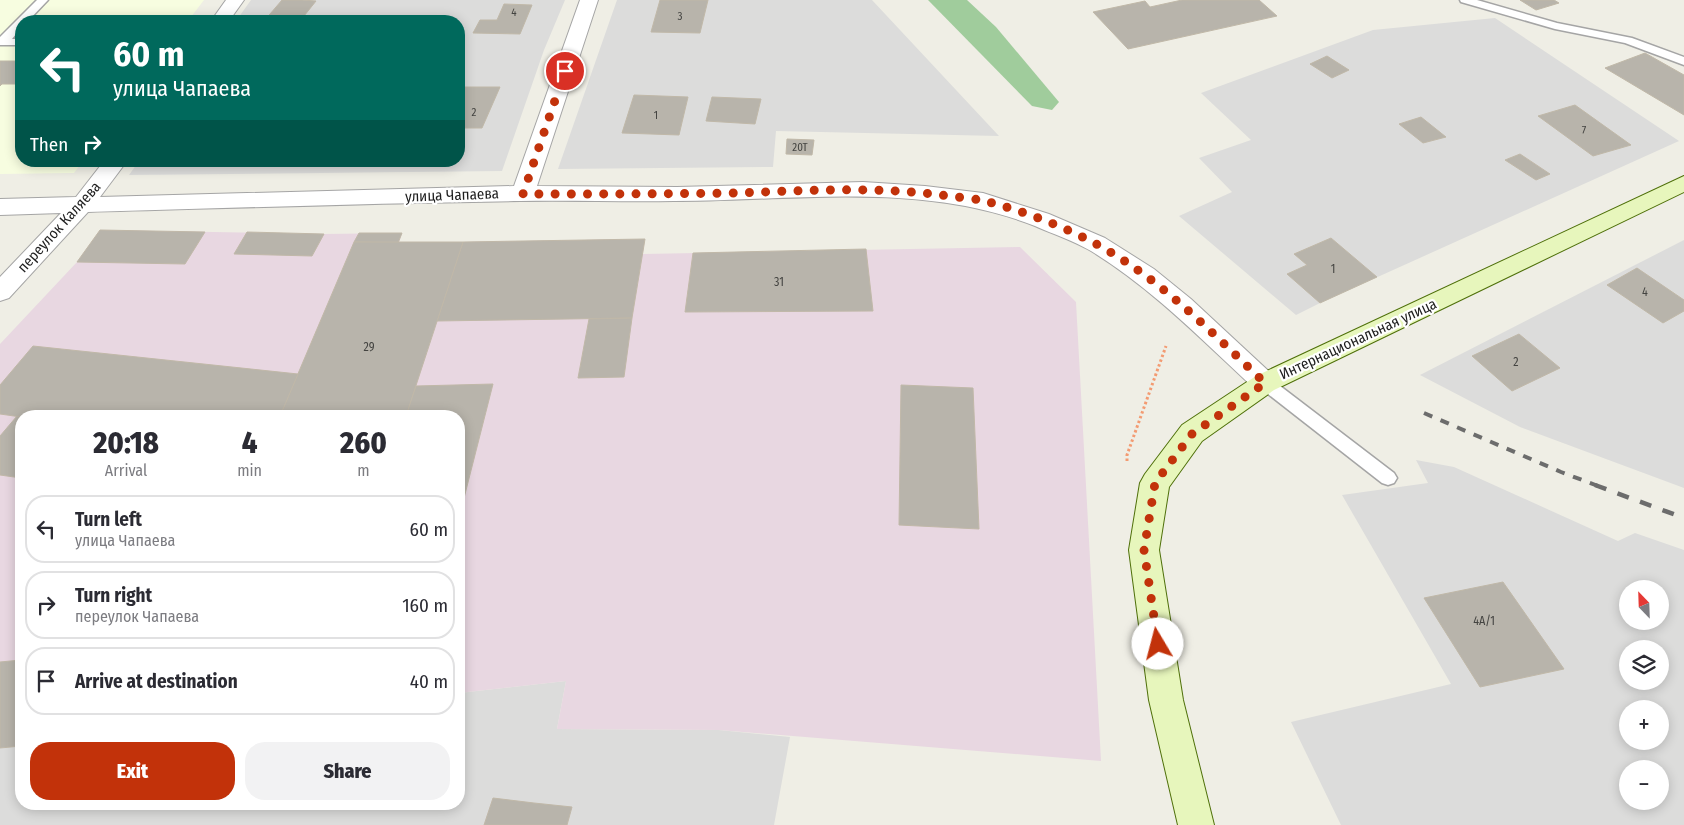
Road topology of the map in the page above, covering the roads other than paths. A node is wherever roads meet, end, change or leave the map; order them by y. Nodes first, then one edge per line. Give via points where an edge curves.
1 (43, 0) edge
2 (235, 0) edge
3 (589, 0) edge
4 (1465, 0) edge
5 (29, 15) edge
6 (224, 15) edge
7 (15, 29) edge
8 (15, 42) edge
9 (1681, 57) edge
10 (111, 167) edge
11 (1684, 183) edge
12 (523, 194) junction
13 (82, 205) junction
14 (0, 207) edge
15 (0, 292) edge
16 (1265, 383) junction
17 (1388, 478) dead end
18 (1196, 825) edge

1 - 5 lane
2 - 6 street
3 - 12 street
4 - 9 lane via 1555,26 1628,40
7 - 8 lane via 2,42
10 - 13 street, переулок Каляева
11 - 16 main road, Интернациональная улица
12 - 13 street, улица Чапаева
12 - 16 street, улица Чапаева via 863,189 984,201 1041,220 1097,244 1145,275
13 - 14 street, улица Чапаева
13 - 15 street, переулок Каляева
16 - 17 lane
16 - 18 main road, Интернациональная улица via 1192,434 1155,483 1144,550 1166,700

